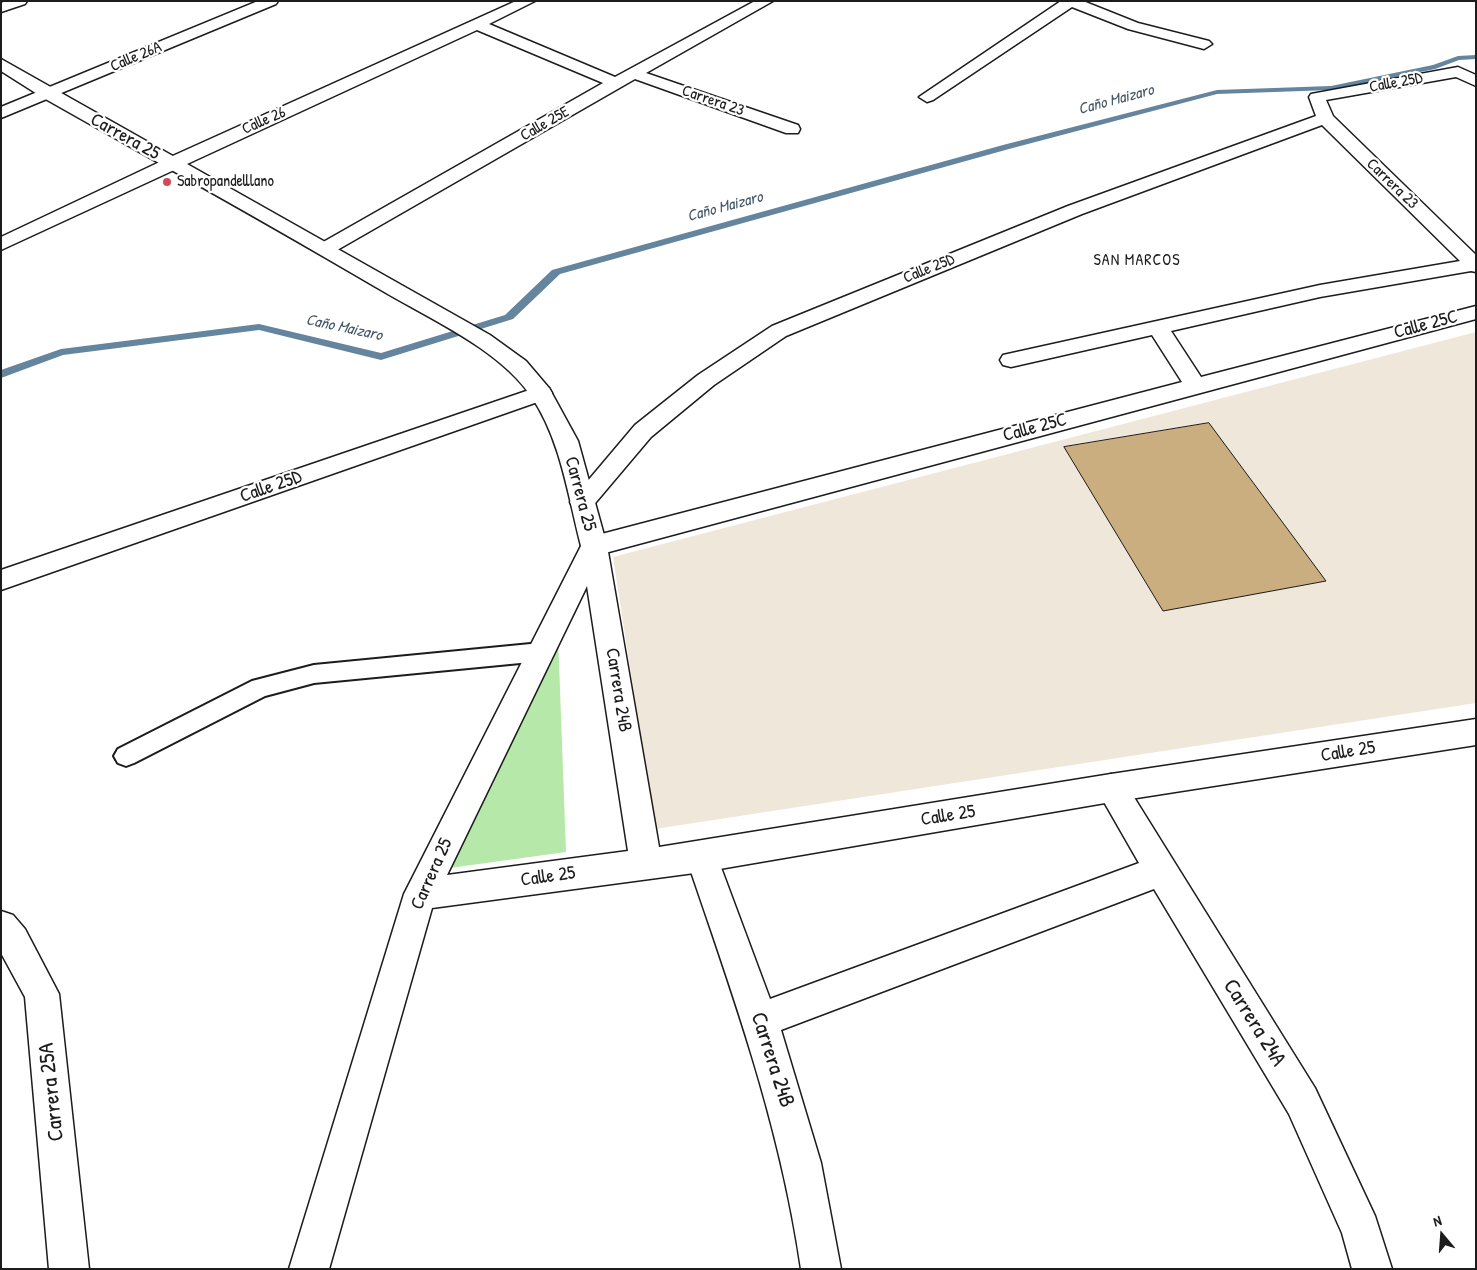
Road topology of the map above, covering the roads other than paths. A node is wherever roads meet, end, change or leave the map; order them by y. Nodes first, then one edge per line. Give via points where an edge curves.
1 (20, 1) edge
2 (271, 1) edge
3 (528, 1) edge
4 (766, 1) edge
5 (1070, 2) edge
6 (1, 8) edge
7 (478, 25) junction
8 (1204, 44) dead end
9 (1, 64) edge
10 (635, 74) junction
11 (1475, 80) edge
12 (616, 83) junction
13 (48, 94) junction
14 (927, 97) dead end
15 (1318, 97) joint
16 (1, 113) edge
17 (1325, 118) junction
18 (792, 129) dead end
19 (172, 163) junction
20 (1, 244) edge
21 (326, 249) junction
22 (1475, 264) edge
23 (1476, 312) edge
24 (1157, 326) junction
25 (1011, 360) dead end
26 (1195, 385) junction
27 (541, 394) junction
28 (582, 502) junction
29 (594, 546) junction
30 (1, 580) edge
31 (541, 652) junction
32 (1476, 732) edge
33 (126, 756) dead end
34 (1111, 788) junction
35 (702, 857) junction
36 (646, 864) junction
37 (1160, 871) junction
38 (420, 894) junction
39 (1, 927) edge
40 (759, 1021) junction
41 (69, 1269) edge
42 (309, 1269) edge
43 (821, 1269) edge
44 (1372, 1269) edge

1 - 6 street
2 - 13 street, Calle 26A
3 - 7 street, Calle 26
4 - 10 street, Calle 25E
5 - 8 street via 1133,26
5 - 14 street
7 - 12 street
7 - 19 street, Calle 26
9 - 13 street, Carrera 25
10 - 12 street, Calle 25E
10 - 18 street, Carrera 23
11 - 15 street, Calle 25D via 1458,72
12 - 21 street, Calle 25E
13 - 16 street, Calle 26A
13 - 19 street, Carrera 25
15 - 17 street, Carrera 23
17 - 22 street, Carrera 23
17 - 28 street, Calle 25D via 1075,210 779,331 706,380 643,431
19 - 20 street, Calle 26
19 - 21 street, Carrera 25
21 - 27 street, Carrera 25 via 482,340 518,366
22 - 24 street via 1320,291
23 - 26 street, Calle 25C
24 - 25 street
24 - 26 street
26 - 29 street, Calle 25C
27 - 28 street, Carrera 25 via 566,441
27 - 30 street, Calle 25D
28 - 29 street, Carrera 25
29 - 31 street, Carrera 25
29 - 36 street, Carrera 24B
31 - 33 lane via 314,674 260,688
31 - 38 street, Carrera 25
32 - 34 street, Calle 25
34 - 35 street, Calle 25
34 - 37 street, Carrera 24A
35 - 36 street, Calle 25
35 - 40 street, Carrera 24B
36 - 38 street, Calle 25
37 - 40 street
37 - 44 street, Carrera 24A via 1302,1101 1361,1230
38 - 42 street, Carrera 25
39 - 41 street, Carrera 25A via 13,941 42,994
40 - 43 street, Carrera 24B via 783,1088 803,1163

